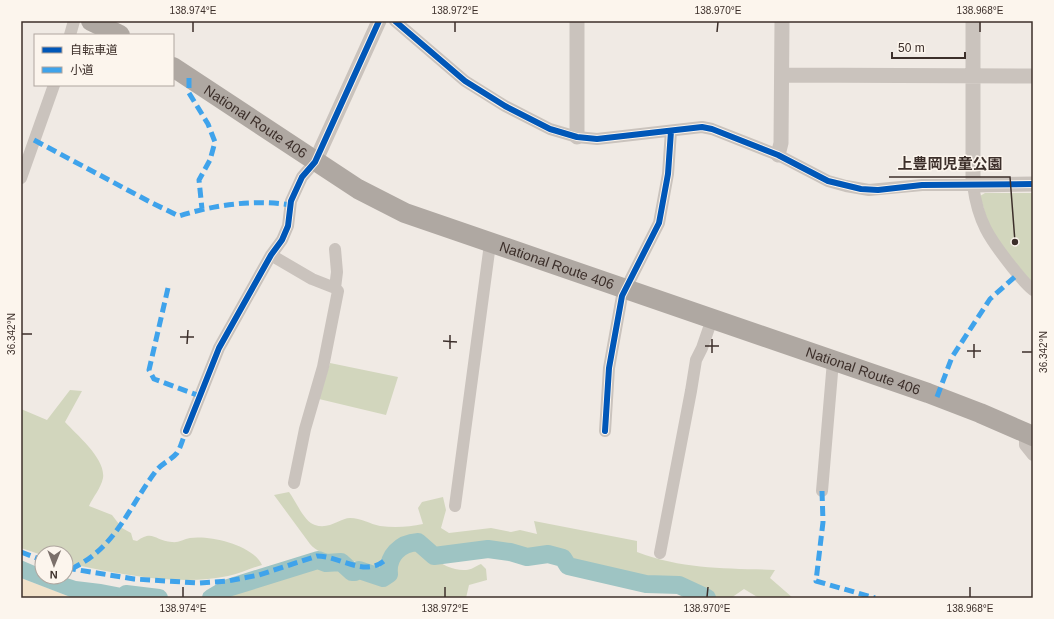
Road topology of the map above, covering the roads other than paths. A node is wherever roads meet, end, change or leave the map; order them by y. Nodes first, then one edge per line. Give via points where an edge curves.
1 (74, 21) edge
2 (379, 21) edge
3 (395, 21) edge
4 (578, 21) edge
5 (782, 21) edge
6 (973, 21) edge
7 (93, 22) edge
8 (70, 34) edge
9 (118, 34) edge
10 (174, 69) edge
11 (782, 75) junction
12 (973, 76) junction
13 (1033, 76) edge
14 (54, 86) edge
15 (671, 131) junction
16 (577, 137) junction
17 (778, 156) junction
18 (315, 162) junction
19 (24, 163) edge
20 (21, 178) edge
21 (1033, 184) edge
22 (973, 185) junction
23 (490, 244) junction
24 (335, 249) dead end
25 (271, 255) junction
26 (335, 288) junction
27 (625, 289) junction
28 (1033, 290) edge
29 (712, 319) junction
30 (833, 360) junction
31 (186, 431) dead end
32 (605, 431) dead end
33 (1029, 435) edge
34 (1033, 456) edge
35 (294, 483) dead end
36 (822, 492) dead end
37 (455, 506) dead end
38 (660, 553) dead end

1 - 8 street
2 - 18 street
3 - 16 street via 465,82 550,129
4 - 16 street
5 - 11 street
6 - 12 street
7 - 9 highway
10 - 18 highway, National Route 406
11 - 12 street
11 - 17 street via 781,143
12 - 13 street
12 - 22 street
14 - 19 street
15 - 16 street via 609,138
15 - 17 street via 702,127 712,129
15 - 27 street via 668,174 659,223
17 - 22 street via 828,180 869,190 922,185
18 - 23 highway, National Route 406 via 382,202
18 - 25 street via 302,178 291,202 286,232
19 - 20 street
21 - 22 street
22 - 28 street via 976,208 987,234
23 - 27 highway, National Route 406
23 - 37 street
24 - 26 street
25 - 26 street via 312,280
25 - 31 street via 219,348
26 - 35 street via 338,291 324,367
27 - 29 highway, National Route 406
27 - 32 street via 610,368
29 - 30 highway, National Route 406
29 - 38 street via 696,360
30 - 33 highway, National Route 406 via 972,410
30 - 36 street
33 - 34 street via 1024,445

